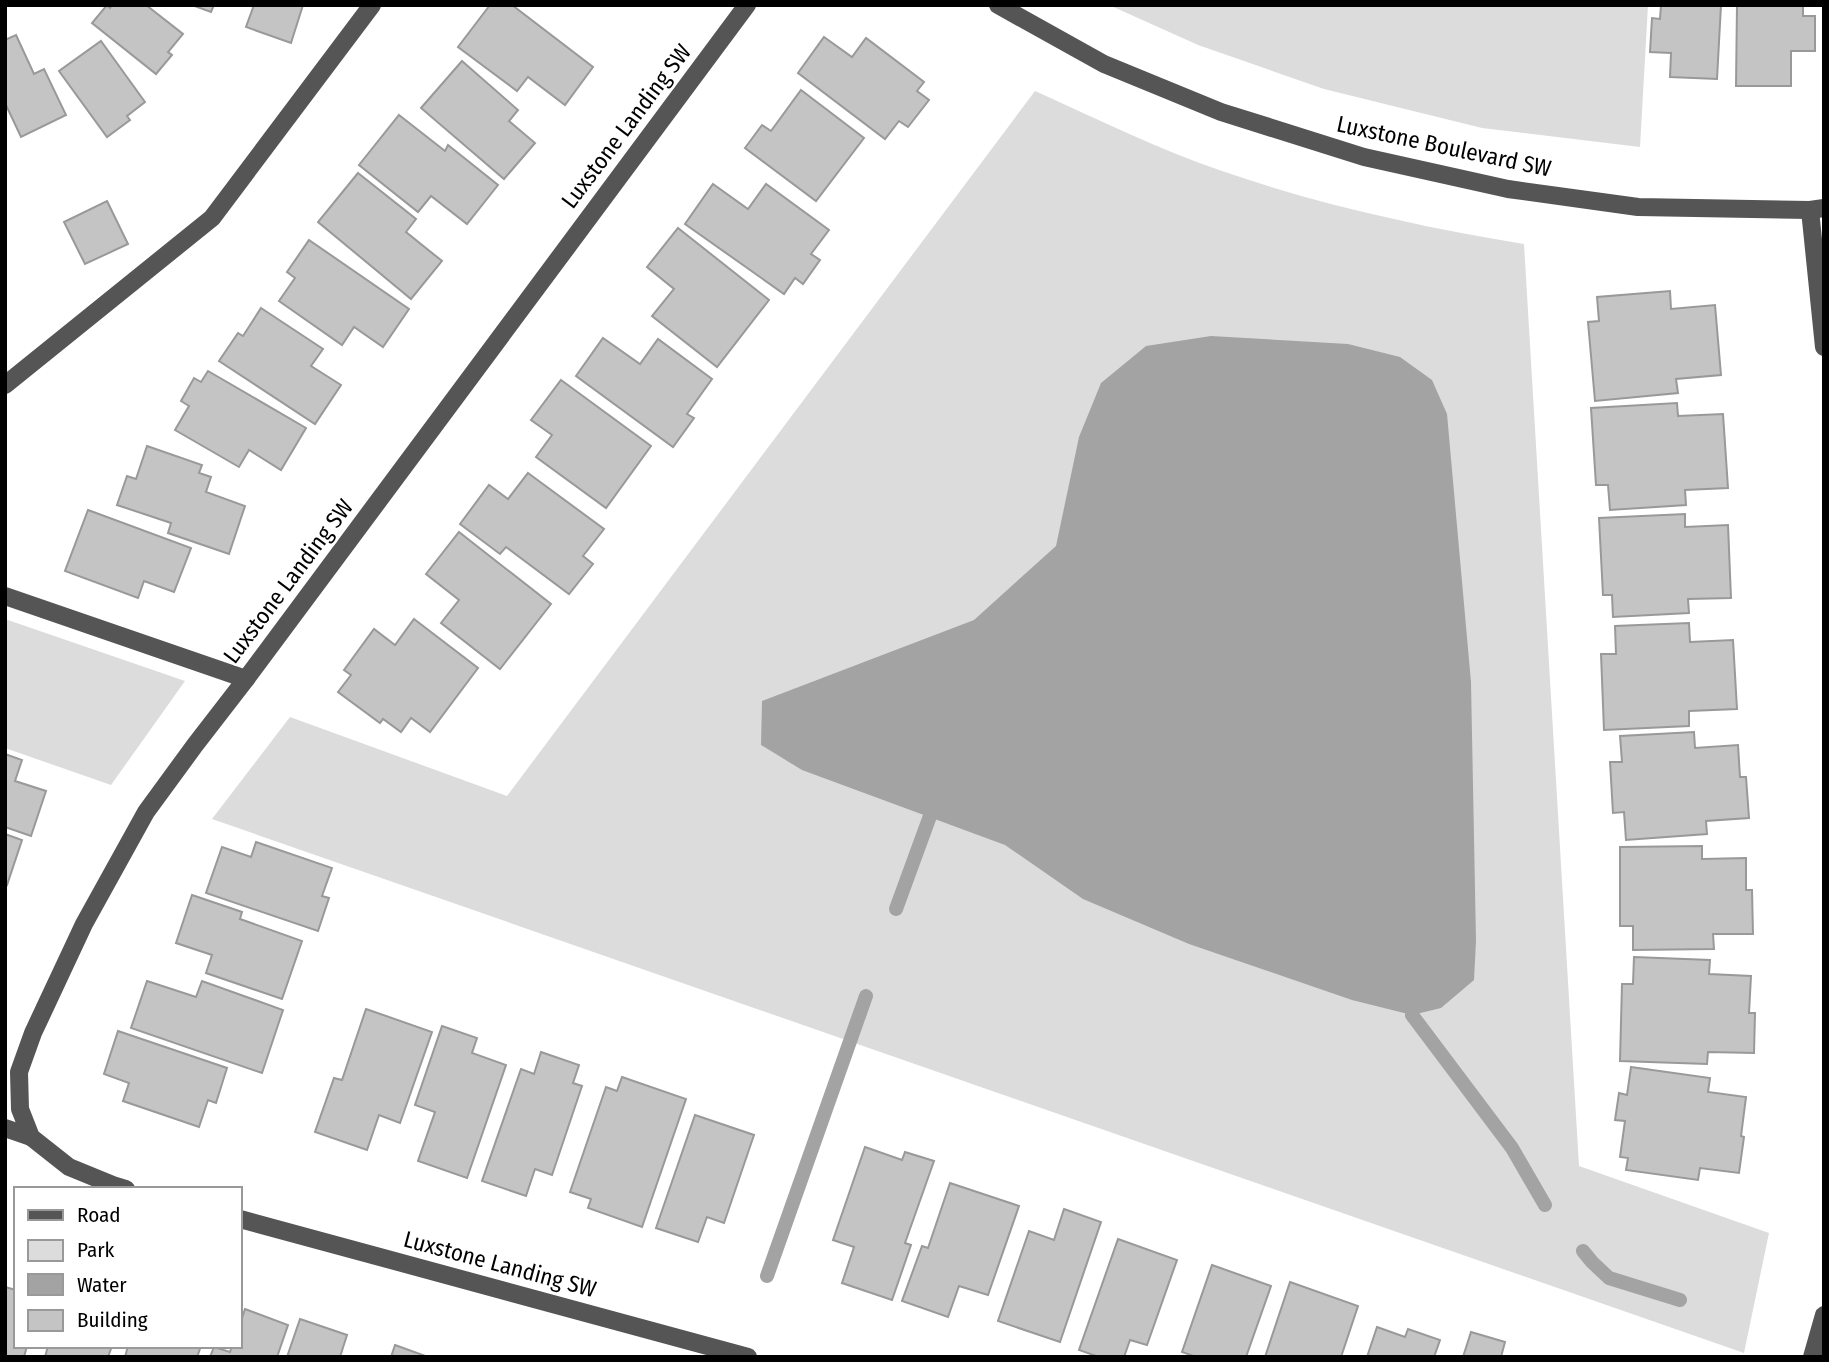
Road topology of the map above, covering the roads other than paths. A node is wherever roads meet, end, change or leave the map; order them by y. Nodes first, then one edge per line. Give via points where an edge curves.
1 (372, 5) edge
2 (747, 5) edge
3 (998, 5) edge
4 (1817, 209) edge
5 (1824, 347) edge
6 (5, 385) edge
7 (5, 596) edge
8 (246, 679) junction
9 (5, 1128) edge
10 (31, 1137) junction
11 (5, 1138) edge
12 (120, 1187) edge
13 (242, 1220) edge
14 (1824, 1315) edge
15 (748, 1357) edge
16 (1812, 1357) edge

1 - 6 street via 212,218
2 - 8 street, Luxstone Landing SW
3 - 4 street, Luxstone Boulevard SW via 1104,64 1221,111 1364,158 1508,189 1638,207
4 - 5 street
7 - 8 street
8 - 10 street, Luxstone Landing SW via 146,812 33,1033 19,1072 20,1109
9 - 10 street
10 - 11 street
10 - 12 street via 69,1167
13 - 15 street, Luxstone Landing SW
14 - 16 street

